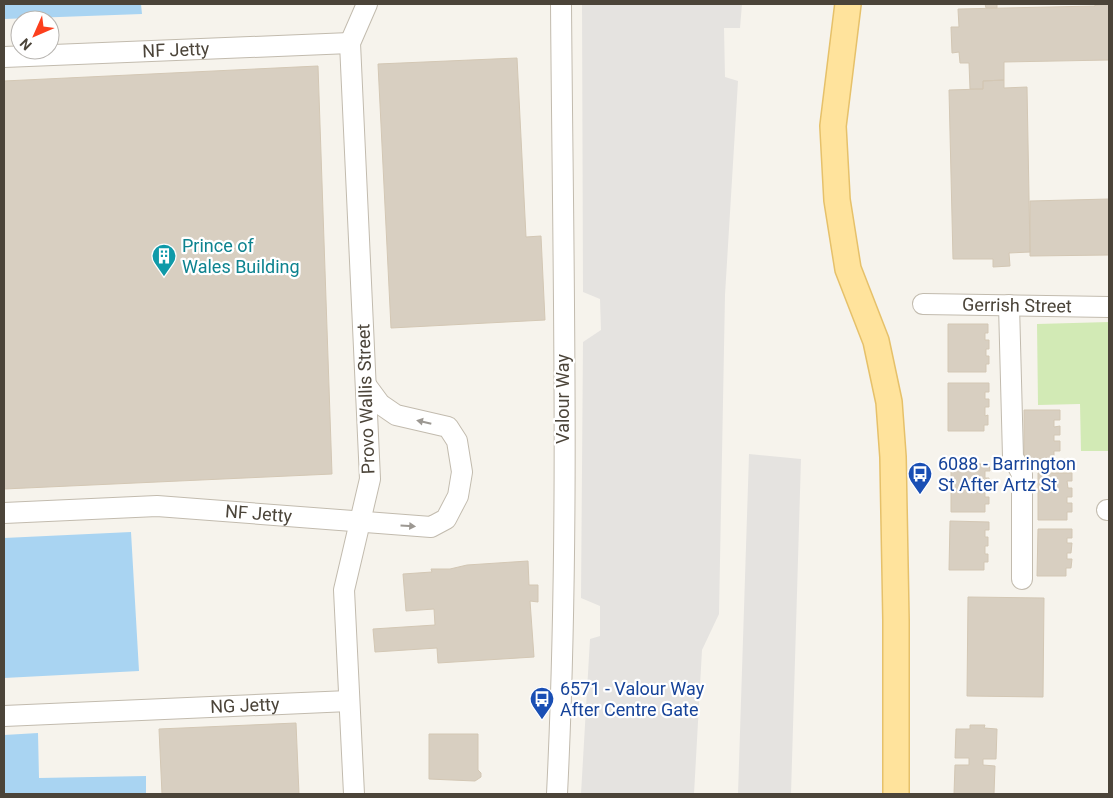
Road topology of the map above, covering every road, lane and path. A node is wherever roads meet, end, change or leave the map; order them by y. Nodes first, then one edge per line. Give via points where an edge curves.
1 (367, 4) edge
2 (560, 4) edge
3 (848, 4) edge
4 (350, 43) junction
5 (4, 57) edge
6 (923, 304) dead end
7 (1009, 305) junction
8 (1109, 306) edge
9 (366, 385) junction
10 (4, 513) edge
11 (360, 522) junction
12 (1022, 579) dead end
13 (349, 701) junction
14 (4, 716) edge
15 (896, 731) junction
16 (354, 794) edge
17 (557, 794) edge
18 (880, 794) edge
19 (896, 794) edge

1 - 4 street, Provo Wallis Street
2 - 17 street, Valour Way via 563,625
3 - 15 main road via 833,126 837,200 848,270 876,341 889,402
4 - 5 street, NF Jetty
4 - 9 street, Provo Wallis Street
6 - 7 street, Gerrish Street
7 - 8 street, Gerrish Street
7 - 12 street via 1013,457 1022,474
9 - 11 street, Provo Wallis Street via 370,480
11 -> 9 street, NF Jetty via 430,527 446,519 458,496 462,472 457,441 448,427 396,415 380,404
10 - 11 street, NF Jetty via 157,506
11 - 13 street, Provo Wallis Street via 344,590
13 - 14 street, NG Jetty
13 - 16 street, Provo Wallis Street
15 - 18 main road
15 - 19 main road

